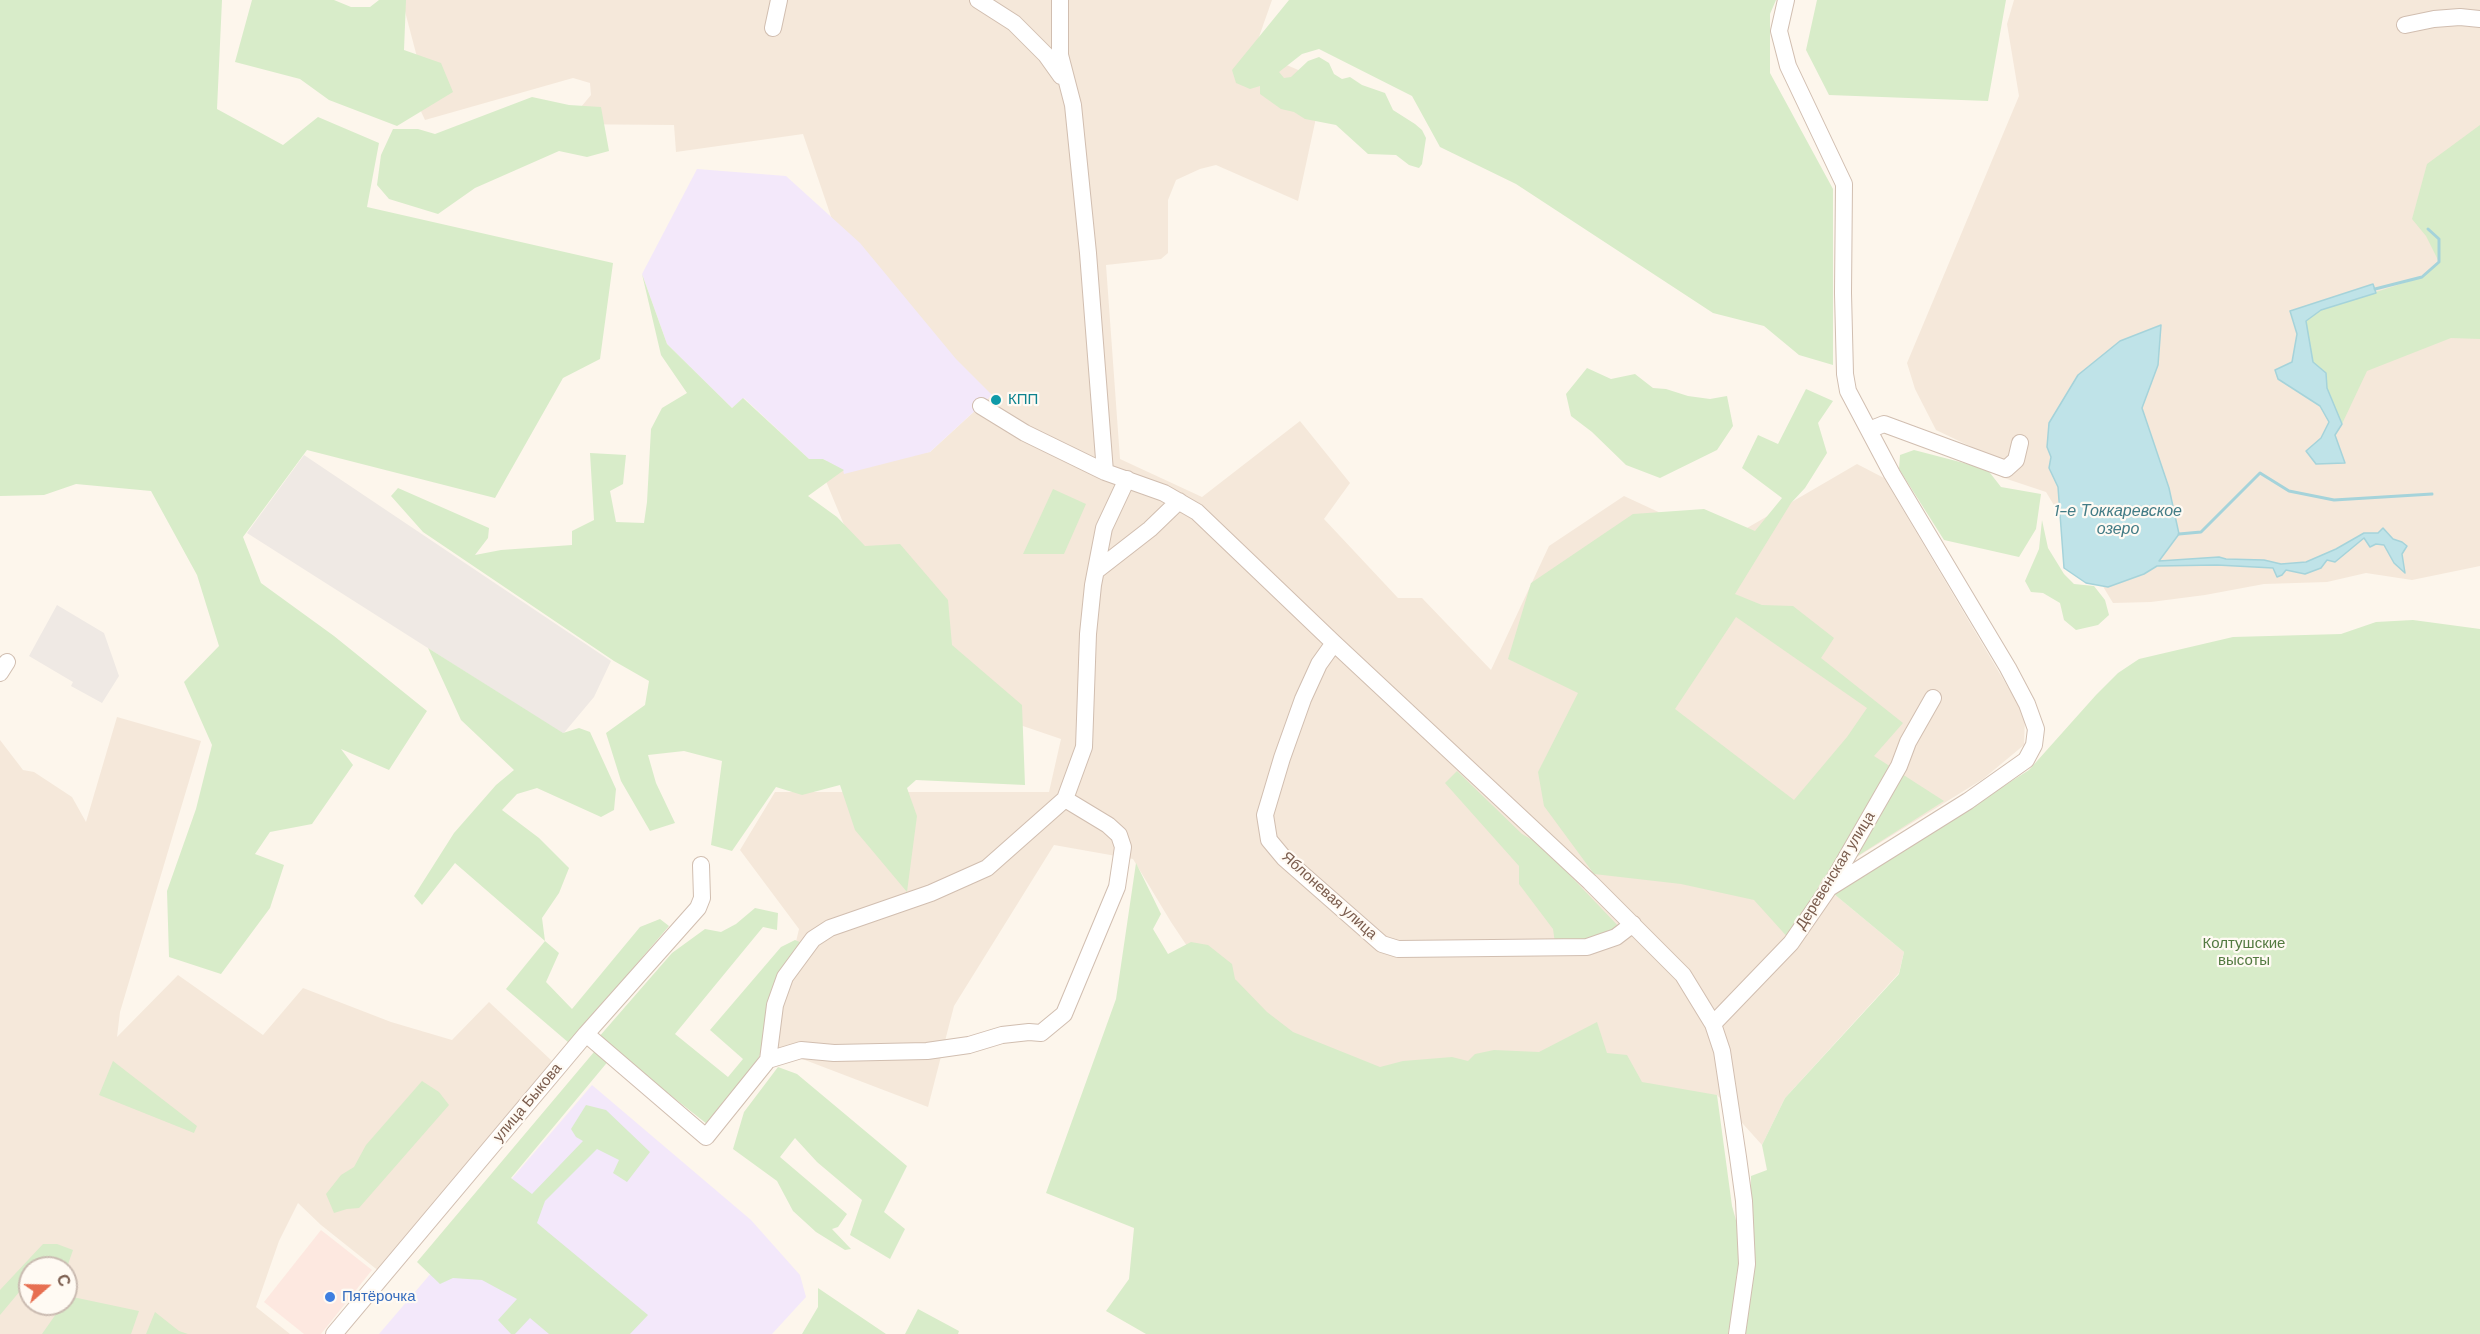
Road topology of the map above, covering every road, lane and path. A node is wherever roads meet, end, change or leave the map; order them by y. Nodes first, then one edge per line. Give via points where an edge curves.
1 (779, 0) edge
2 (978, 0) edge
3 (1060, 0) edge
4 (1786, 0) edge
5 (2480, 19) edge
6 (2405, 26) dead end
7 (773, 28) dead end
8 (1067, 87) junction
9 (981, 406) dead end
10 (1869, 430) junction
11 (2020, 443) dead end
12 (1105, 472) junction
13 (1127, 479) junction
14 (1179, 501) junction
15 (1096, 571) junction
16 (1334, 643) junction
17 (1934, 699) dead end
18 (1065, 800) junction
19 (701, 865) dead end
20 (1829, 888) junction
21 (1633, 924) junction
22 (1713, 1024) junction
23 (586, 1034) junction
24 (768, 1060) junction
25 (334, 1334) edge
26 (1737, 1334) edge

1 - 7 street
2 - 8 street via 1014,23 1046,55
3 - 8 street via 1060,55
4 - 10 street via 1779,32 1788,66 1844,184 1845,374 1848,391
5 - 6 street via 2460,17
8 - 12 street via 1073,105 1088,253
9 - 12 street via 1025,434
10 - 11 street via 1884,424 2006,468 2016,460
10 - 20 street via 2007,668 2036,729 2034,745 2026,760
12 - 13 street
13 - 14 street
13 - 15 street via 1104,528
14 - 15 street
14 - 16 street via 1197,512
15 - 18 street via 1088,634 1084,747
16 - 21 street
16 - 21 street, Яблоневая улица via 1303,699 1265,815 1269,840 1284,858 1382,944 1398,949 1587,947 1616,937
17 - 20 street, Деревенская улица
18 - 24 street via 987,868 931,893 830,928 813,939 785,977 775,1005
18 - 24 street via 1108,825 1119,835 1123,847 1117,887 1064,1014 1041,1033 1002,1035 969,1045 915,1051 801,1050
19 - 23 street, улица Быкова via 702,898 698,908
20 - 22 street, Деревенская улица via 1791,943
21 - 22 street via 1683,975
22 - 26 street via 1722,1051 1744,1201 1747,1264
23 - 24 street via 706,1137
23 - 25 street, улица Быкова

